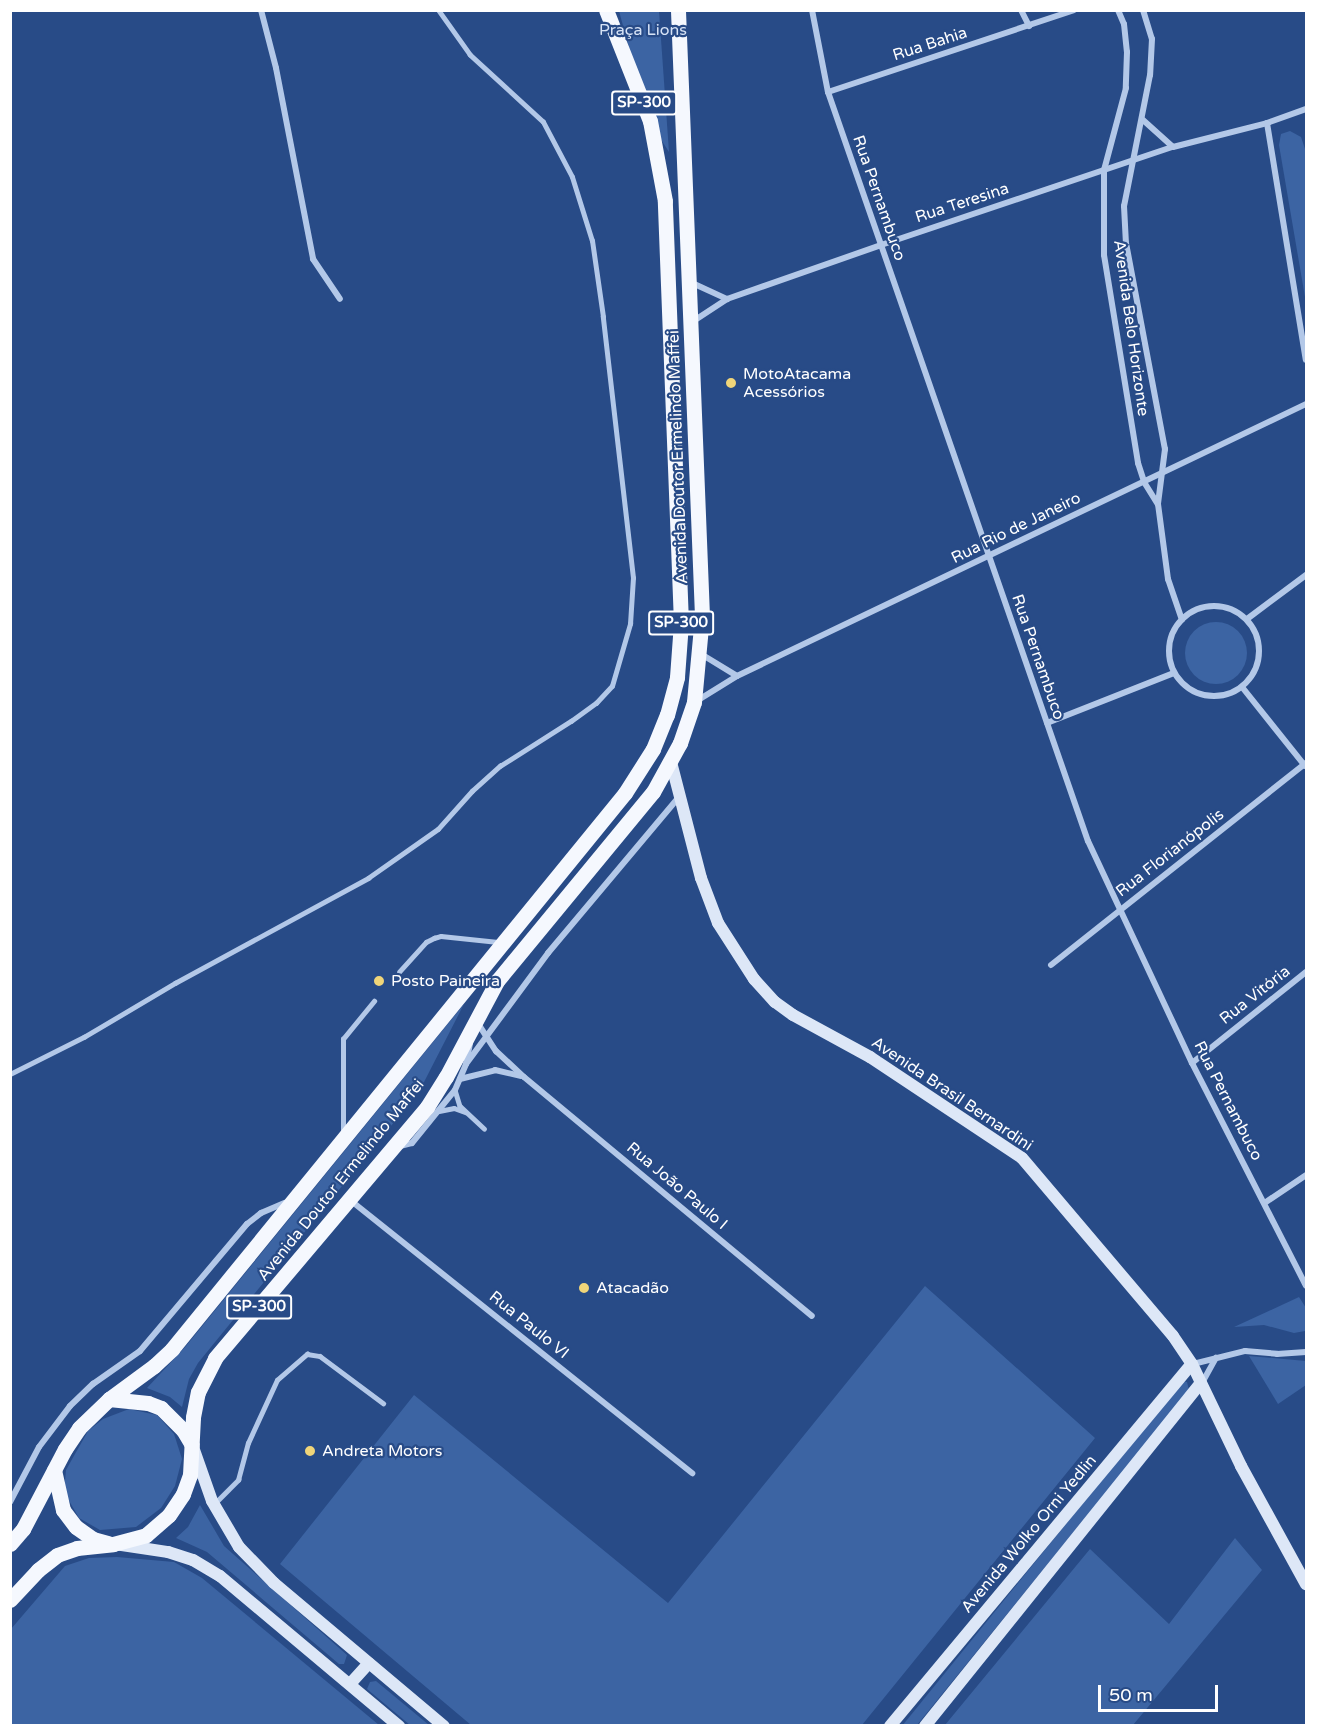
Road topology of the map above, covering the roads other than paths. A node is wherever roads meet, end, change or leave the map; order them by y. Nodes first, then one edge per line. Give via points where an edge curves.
1 (261, 10) edge
2 (438, 10) edge
3 (606, 10) edge
4 (678, 10) edge
5 (812, 10) edge
6 (1021, 10) edge
7 (1074, 10) edge
8 (1118, 10) edge
9 (1143, 10) edge
10 (1029, 26) junction
11 (828, 92) junction
12 (1306, 109) edge
13 (1143, 120) junction
14 (1267, 123) junction
15 (1173, 147) junction
16 (1131, 161) junction
17 (1104, 170) junction
18 (881, 244) junction
19 (690, 282) junction
20 (340, 299) dead end
21 (727, 299) junction
22 (691, 322) junction
23 (1306, 360) edge
24 (1306, 404) edge
25 (1164, 473) junction
26 (1144, 482) junction
27 (1158, 504) junction
28 (989, 556) junction
29 (1306, 575) edge
30 (1182, 620) junction
31 (1247, 620) junction
32 (700, 654) junction
33 (1174, 673) junction
34 (737, 676) junction
35 (1242, 687) junction
36 (694, 702) junction
37 (1047, 723) junction
38 (671, 762) junction
39 (1306, 765) edge
40 (680, 795) junction
41 (1121, 909) junction
42 (504, 942) junction
43 (1051, 965) dead end
44 (399, 972) dead end
45 (1306, 972) edge
46 (374, 1001) dead end
47 (476, 1019) junction
48 (485, 1038) junction
49 (1192, 1063) junction
50 (466, 1064) junction
51 (10, 1074) edge
52 (524, 1077) junction
53 (460, 1079) junction
54 (455, 1090) junction
55 (439, 1111) junction
56 (465, 1112) junction
57 (484, 1128) dead end
58 (343, 1139) junction
59 (393, 1147) junction
60 (1306, 1175) edge
61 (294, 1199) junction
62 (349, 1199) junction
63 (1266, 1202) junction
64 (1306, 1286) edge
65 (812, 1316) dead end
66 (1306, 1352) edge
67 (1216, 1358) junction
68 (1192, 1364) junction
69 (1202, 1383) junction
70 (109, 1399) junction
71 (384, 1404) dead end
72 (193, 1447) junction
73 (54, 1470) junction
74 (692, 1473) dead end
75 (10, 1502) edge
76 (214, 1504) junction
77 (10, 1544) edge
78 (113, 1544) junction
79 (1306, 1584) edge
80 (10, 1600) edge
81 (369, 1663) junction
82 (350, 1684) junction
83 (399, 1725) edge
84 (444, 1725) edge
85 (890, 1725) edge
86 (925, 1725) edge

1 - 20 street via 314,259
2 - 51 lane via 470,56 543,122 572,177 592,241 633,578 630,624 612,686 571,722 500,766 438,829 368,878 84,1037
3 - 42 main road, Avenida Doutor Ermelindo Maffei / SP-300 via 650,121 665,201 680,651 667,715 640,771
4 - 19 main road, Avenida Doutor Ermelindo Maffei / SP-300
5 - 11 street, Rua Pernambuco
6 - 10 street
7 - 10 street, Rua Bahia
8 - 17 street, Avenida Belo Horizonte via 1127,52 1126,88
9 - 13 street, Avenida Belo Horizonte via 1152,39
10 - 11 street, Rua Bahia
11 - 18 street, Rua Pernambuco
12 - 14 street, Rua Teresina
13 - 15 street
13 - 16 street, Avenida Belo Horizonte
14 - 15 street, Rua Teresina
14 - 23 street
15 - 16 street, Rua Teresina
16 - 17 street, Rua Teresina
16 - 25 street, Avenida Belo Horizonte via 1125,206 1126,243 1165,449
17 - 18 street, Rua Teresina
17 - 26 street, Avenida Belo Horizonte via 1104,255
18 - 21 street, Rua Teresina
18 - 28 street, Rua Pernambuco
19 - 21 street
19 - 22 main road, Avenida Doutor Ermelindo Maffei / SP-300
21 - 22 street, Rua Teresina
22 - 32 main road, Avenida Doutor Ermelindo Maffei / SP-300 via 702,616
24 - 25 street, Rua Rio de Janeiro
25 - 26 street, Rua Rio de Janeiro
25 - 27 street, Avenida Belo Horizonte
26 - 27 street, Avenida Belo Horizonte
26 - 28 street, Rua Rio de Janeiro
27 - 30 street, Avenida Belo Horizonte via 1168,579
28 - 34 street, Rua Rio de Janeiro
28 - 37 street, Rua Pernambuco
29 - 31 street
30 - 31 street via 1197,609 1214,606 1232,609
30 - 33 street via 1170,642
31 - 35 street via 1257,637 1259,657 1255,671
32 - 34 street
32 - 36 main road, Avenida Doutor Ermelindo Maffei / SP-300
33 - 35 street via 1190,690 1205,696 1221,696
33 - 37 street
34 - 36 street, Rua Rio de Janeiro
35 - 39 street
36 - 38 main road, Avenida Doutor Ermelindo Maffei / SP-300
37 - 41 street, Rua Pernambuco via 1088,841
38 - 40 street, Avenida Brasil Bernardini
38 - 47 main road, Avenida Doutor Ermelindo Maffei / SP-300 via 653,792 497,981
39 - 41 street, Rua Florianópolis
40 - 48 street via 548,953
40 - 68 street, Avenida Brasil Bernardini via 701,878 718,923 768,995 793,1015 870,1057 1022,1158 1173,1336
41 - 43 street, Rua Florianópolis
41 - 49 street, Rua Pernambuco
42 - 44 lane via 441,936 426,942
42 - 58 main road, Avenida Doutor Ermelindo Maffei / SP-300
45 - 49 street, Rua Vitória
46 - 58 lane via 343,1039
47 - 48 street, Rua João Paulo I
47 - 50 street
47 - 59 main road, Avenida Doutor Ermelindo Maffei / SP-300 via 436,1093
48 - 50 street
48 - 52 street, Rua João Paulo I
49 - 63 street, Rua Pernambuco
50 - 53 street
52 - 53 street, Rua João Paulo I via 495,1070
52 - 65 street, Rua João Paulo I
53 - 54 street
54 - 55 street
54 - 56 lane
55 - 56 lane via 454,1108
55 - 59 street via 412,1143
56 - 57 lane
58 - 61 main road, Avenida Doutor Ermelindo Maffei / SP-300
59 - 62 main road, Avenida Doutor Ermelindo Maffei / SP-300
60 - 63 street
61 - 70 main road, Avenida Doutor Ermelindo Maffei / SP-300 via 171,1349
61 - 75 street via 261,1213 247,1224 140,1351 93,1384 70,1406 39,1447
62 - 72 main road, Avenida Doutor Ermelindo Maffei / SP-300 via 215,1358 198,1392
62 - 74 street, Rua Paulo VI
63 - 64 street, Rua Pernambuco
66 - 67 street via 1245,1351
67 - 68 street
67 - 69 street
68 - 69 street, Avenida Brasil Bernardini
68 - 85 street, Avenida Wolko Orni Yedlin
69 - 79 street, Avenida Brasil Bernardini via 1241,1466
69 - 86 street
70 - 72 main road via 148,1402 161,1408 183,1430
70 - 73 main road, Avenida Doutor Ermelindo Maffei / SP-300 via 80,1428
71 - 76 lane via 320,1356 307,1354 277,1380 248,1443 238,1480
72 - 76 street
72 - 78 main road, Avenida Doutor Ermelindo Maffei / SP-300 via 190,1475 169,1515 146,1535
73 - 77 main road, Avenida Doutor Ermelindo Maffei / SP-300 via 23,1529
73 - 78 main road via 63,1510 76,1527 93,1539
76 - 81 street via 239,1546 274,1583
78 - 80 main road, Avenida Doutor Ermelindo Maffei / SP-300 via 77,1548 57,1555
78 - 82 street via 193,1560 220,1576
81 - 82 street
81 - 84 street
82 - 83 street

